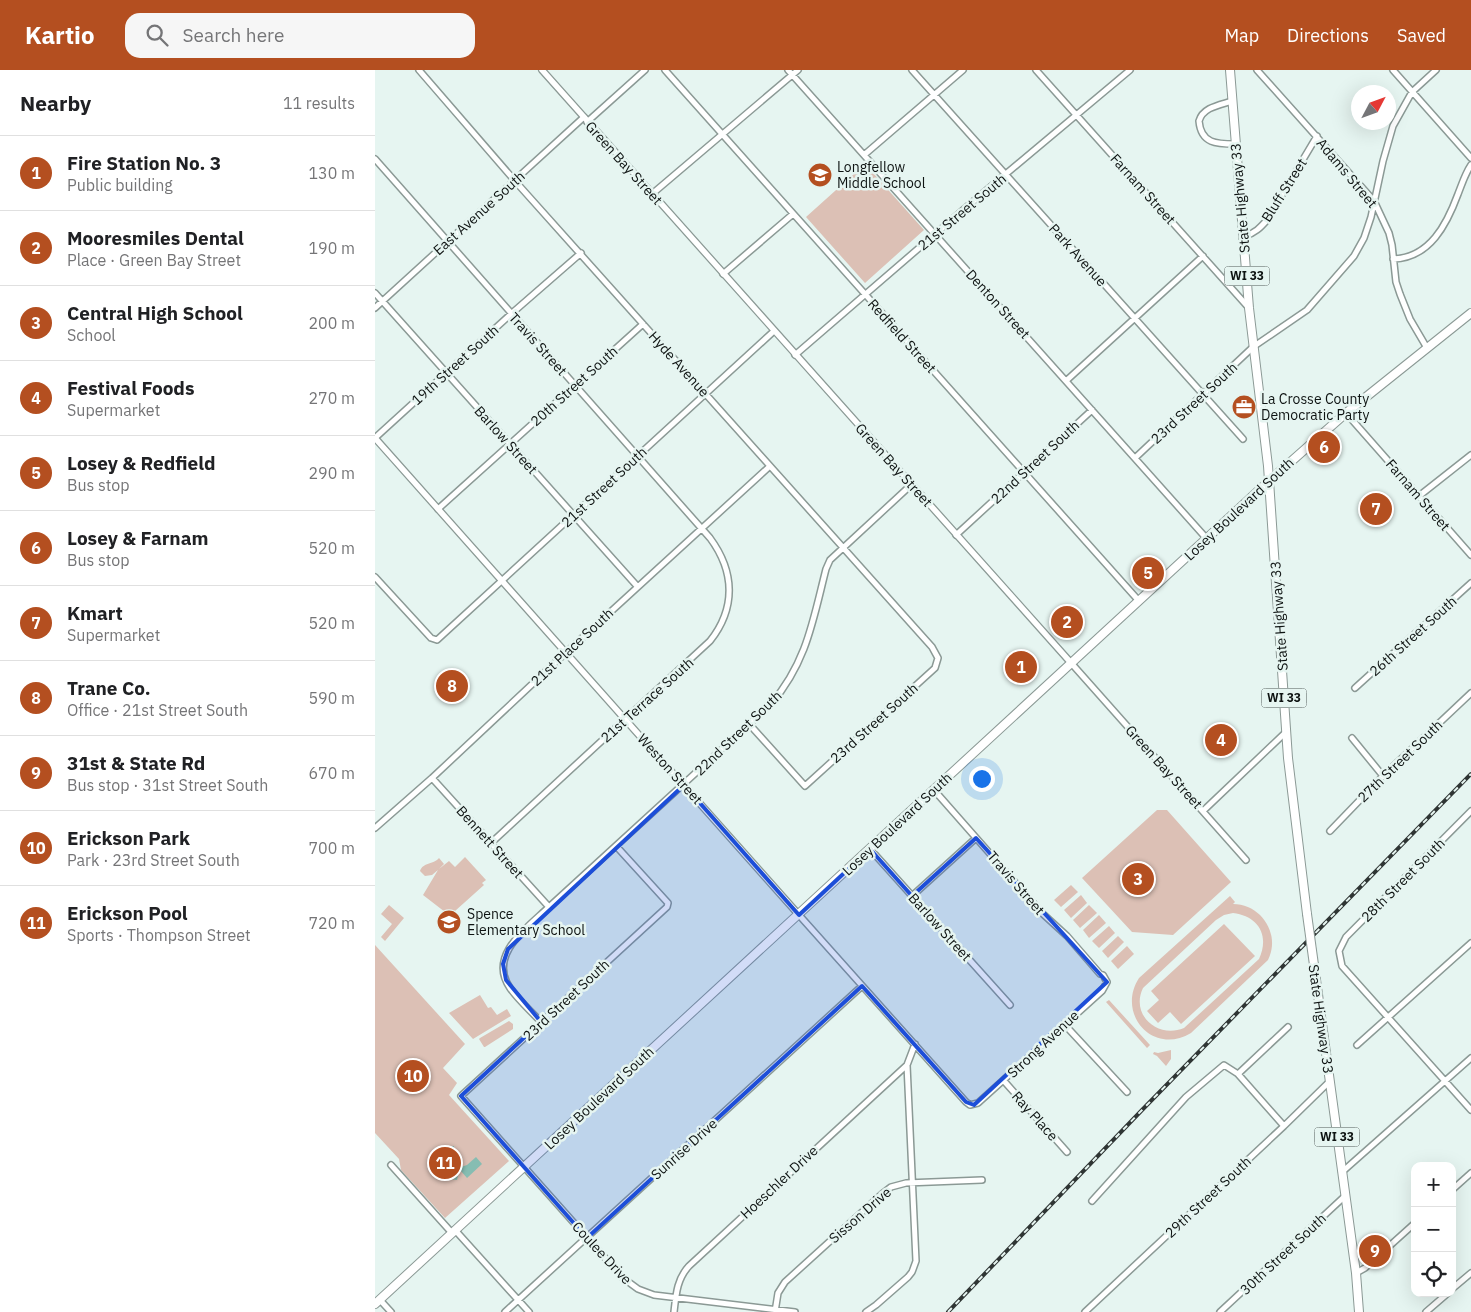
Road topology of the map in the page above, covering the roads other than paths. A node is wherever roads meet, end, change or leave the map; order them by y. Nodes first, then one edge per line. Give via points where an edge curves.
1 (419, 70) edge
2 (542, 70) edge
3 (645, 70) edge
4 (665, 70) edge
5 (798, 70) edge
6 (912, 70) edge
7 (963, 70) edge
8 (1036, 70) edge
9 (1130, 70) edge
10 (1230, 70) edge
11 (1257, 70) edge
12 (1393, 70) edge
13 (1435, 70) edge
14 (790, 72) edge
15 (1412, 92) junction
16 (934, 94) junction
17 (1232, 101) junction
18 (1077, 115) junction
19 (585, 119) junction
20 (722, 134) junction
21 (1317, 136) junction
22 (1235, 144) junction
23 (864, 155) junction
24 (1471, 158) edge
25 (375, 159) edge
26 (1471, 165) edge
27 (1006, 175) junction
28 (515, 181) junction
29 (652, 194) junction
30 (1374, 201) junction
31 (793, 214) junction
32 (935, 234) junction
33 (1245, 236) junction
34 (447, 242) junction
35 (581, 254) junction
36 (1203, 256) junction
37 (1393, 259) junction
38 (723, 274) junction
39 (375, 293) edge
40 (865, 295) junction
41 (383, 301) junction
42 (375, 308) edge
43 (1249, 308) junction
44 (1471, 313) edge
45 (511, 314) junction
46 (1135, 318) junction
47 (643, 324) junction
48 (774, 331) junction
49 (1253, 348) junction
50 (1427, 348) junction
51 (795, 355) junction
52 (447, 373) junction
53 (1067, 380) junction
54 (575, 386) junction
55 (705, 393) junction
56 (1203, 395) junction
57 (1092, 410) junction
58 (1346, 413) junction
59 (375, 438) edge
60 (1243, 439) dead end
61 (510, 444) junction
62 (1471, 455) edge
63 (638, 456) junction
64 (1135, 458) junction
65 (770, 466) junction
66 (1024, 473) junction
67 (1269, 481) junction
68 (911, 485) junction
69 (1419, 496) junction
70 (438, 509) junction
71 (574, 515) junction
72 (701, 528) junction
73 (956, 535) junction
74 (1207, 538) junction
75 (843, 547) junction
76 (1471, 555) edge
77 (375, 577) edge
78 (502, 580) junction
79 (1471, 583) edge
80 (637, 586) junction
81 (1139, 601) junction
82 (565, 652) junction
83 (938, 658) joint
84 (1072, 664) junction
85 (1355, 688) dead end
86 (1471, 693) edge
87 (625, 719) junction
88 (750, 725) junction
89 (1286, 732) junction
90 (1352, 738) dead end
91 (1383, 776) junction
92 (432, 778) junction
93 (684, 785) junction
94 (934, 790) junction
95 (1203, 811) junction
96 (1471, 811) edge
97 (375, 828) edge
98 (1330, 831) dead end
99 (976, 838) junction
100 (491, 843) junction
101 (617, 846) junction
102 (870, 849) junction
103 (1246, 860) dead end
104 (912, 896) junction
105 (549, 907) junction
106 (799, 915) junction
107 (1471, 943) edge
108 (1100, 974) joint
109 (863, 986) junction
110 (1010, 1005) dead end
111 (1389, 1016) junction
112 (541, 1022) junction
113 (1064, 1024) junction
114 (1288, 1027) dead end
115 (915, 1044) junction
116 (1357, 1045) dead end
117 (1471, 1058) edge
118 (907, 1064) junction
119 (1238, 1074) junction
120 (1004, 1080) junction
121 (1330, 1080) junction
122 (1445, 1082) junction
123 (1127, 1092) dead end
124 (461, 1096) joint
125 (965, 1101) joint
126 (1471, 1110) edge
127 (1284, 1126) junction
128 (1067, 1152) dead end
129 (391, 1165) dead end
130 (524, 1168) junction
131 (1342, 1172) junction
132 (1471, 1173) edge
133 (982, 1180) dead end
134 (913, 1183) junction
135 (1456, 1186) edge
136 (1345, 1196) junction
137 (1092, 1201) dead end
138 (1411, 1227) edge
139 (454, 1232) junction
140 (587, 1238) junction
141 (1471, 1273) edge
142 (1355, 1274) junction
143 (1456, 1286) edge
144 (1443, 1297) edge
145 (675, 1298) junction
146 (519, 1300) junction
147 (378, 1302) edge
148 (775, 1311) edge
149 (391, 1312) edge
150 (505, 1312) edge
151 (529, 1312) edge
152 (674, 1312) edge
153 (795, 1312) edge
154 (866, 1312) edge
155 (1085, 1312) edge
156 (1220, 1312) edge
157 (1359, 1312) edge
158 (1426, 1312) edge

1 - 28 street, Hyde Avenue
2 - 19 street, Green Bay Street
3 - 19 street, East Avenue South
4 - 20 street, Redfield Street
5 - 14 street
6 - 16 street, Park Avenue
7 - 16 street
8 - 18 street, Farnam Street
9 - 18 street, 21st Street South
10 - 17 main road, State Highway 33 / WI 33
11 - 21 street, Adams Street
12 - 15 street
13 - 15 street
14 - 20 street
14 - 23 street, Denton Street
15 - 24 street
15 - 30 street, 23rd Street South via 1389,140
16 - 23 street
16 - 27 street, Park Avenue
17 - 22 main road, State Highway 33 / WI 33
17 - 22 street via 1205,112 1200,118 1200,126 1205,137 1212,142
18 - 27 street, 21st Street South
18 - 36 street, Farnam Street
19 - 28 street, East Avenue South
19 - 29 street, Green Bay Street
20 - 29 street
20 - 31 street, Redfield Street
21 - 30 street, Adams Street
21 - 33 street, Bluff Street via 1267,220
22 - 33 main road, State Highway 33 / WI 33
23 - 32 street, Denton Street
25 - 34 street, Travis Street
26 - 37 street via 1434,240 1413,255
27 - 32 street, 21st Street South
27 - 46 street, Park Avenue
28 - 34 street, East Avenue South
28 - 35 street, Hyde Avenue
29 - 38 street, Green Bay Street
30 - 37 street, Adams Street via 1389,233
30 - 49 street, 23rd Street South via 1364,238 1345,267 1302,315
31 - 38 street
31 - 40 street, Redfield Street
32 - 40 street, 21st Street South
32 - 53 street, Denton Street
33 - 43 main road, State Highway 33 / WI 33
34 - 41 street, East Avenue South
34 - 45 street, Travis Street
35 - 45 street, 19th Street South
35 - 47 street, Hyde Avenue
36 - 43 street, Farnam Street
36 - 46 street
37 - 50 street, Adams Street via 1404,306
38 - 48 street, Green Bay Street
39 - 41 street, Barlow Street
40 - 51 street, 21st Street South
40 - 66 street, Redfield Street
41 - 42 street, East Avenue South
41 - 52 street, Barlow Street
43 - 49 main road, State Highway 33 / WI 33
44 - 50 main road, Losey Boulevard South
45 - 52 street, 19th Street South
45 - 54 street, Travis Street
46 - 53 street
46 - 56 street, Park Avenue
47 - 54 street, 20th Street South
47 - 55 street, Hyde Avenue
48 - 51 street, Green Bay Street
48 - 55 street, 21st Street South
49 - 56 street, 23rd Street South
49 - 67 main road, State Highway 33 / WI 33
50 - 58 main road, Losey Boulevard South
51 - 68 street, Green Bay Street
52 - 59 street, 19th Street South
52 - 61 street, Barlow Street
53 - 57 street, Denton Street
54 - 61 street, 20th Street South
54 - 63 street, Travis Street
55 - 63 street, 21st Street South
55 - 65 street, Hyde Avenue
56 - 60 street, Park Avenue
56 - 64 street, 23rd Street South
57 - 64 street, Denton Street
57 - 66 street, 22nd Street South
58 - 67 main road, Losey Boulevard South
58 - 69 street, Farnam Street
59 - 70 street, Weston Street
61 - 70 street, 20th Street South
61 - 71 street, Barlow Street
62 - 69 street
63 - 71 street, 21st Street South
63 - 72 street, Travis Street
64 - 74 street, Denton Street
65 - 72 street, 21st Place South
65 - 75 street, Hyde Avenue
66 - 73 street, 22nd Street South
66 - 81 street, Redfield Street
67 - 74 main road, Losey Boulevard South
67 - 89 main road, State Highway 33 / WI 33
68 - 73 street, Green Bay Street
68 - 75 street, 22nd Street South
69 - 76 street, Farnam Street
70 - 78 street, Weston Street
71 - 78 street, 21st Street South
71 - 80 street, Barlow Street
72 - 80 street, 21st Place South
72 - 87 street, 21st Terrace South via 718,548 727,570 729,599 725,616 705,647
73 - 84 street, Green Bay Street
74 - 81 main road, Losey Boulevard South
75 - 83 street, Hyde Avenue via 932,647
75 - 88 street, 22nd Street South via 826,569 811,633 797,666 776,698
77 - 78 street, 21st Street South via 431,638 437,640
78 - 82 street, Weston Street
79 - 85 street, 26th Street South
80 - 82 street, 21st Place South
81 - 84 main road, Losey Boulevard South
82 - 87 street, Weston Street
82 - 92 street, 21st Place South
83 - 88 street, 23rd Street South via 935,668 805,786
84 - 94 main road, Losey Boulevard South
84 - 95 street, Green Bay Street
86 - 91 street, 27th Street South
87 - 93 street, Weston Street
87 - 100 street, 21st Terrace South
88 - 93 street, 22nd Street South
89 - 95 street
89 - 121 main road, State Highway 33 / WI 33, bridge
90 - 91 street
91 - 98 street, 27th Street South
92 - 97 street, 21st Place South
92 - 100 street, Bennett Street
93 - 101 street, 22nd Street South
93 - 106 street, Weston Street
94 - 99 street, Travis Street
94 - 102 main road, Losey Boulevard South
95 - 103 street, Green Bay Street
96 - 111 street, 28th Street South via 1346,938 1339,951 1342,966
99 - 104 street
99 - 108 street, Travis Street
100 - 105 street, Bennett Street
101 - 105 street, 22nd Street South
101 - 112 street, 23rd Street South via 668,903 665,910
102 - 104 street, Barlow Street
102 - 106 main road, Losey Boulevard South
104 - 110 street, Barlow Street
105 - 112 street, 22nd Street South via 513,941 503,964 510,989
106 - 109 street, Weston Street
106 - 130 main road, Losey Boulevard South
107 - 111 street
108 - 113 street, Strong Avenue via 1107,980 1105,988
109 - 115 street, Weston Street
109 - 140 street, Sunrise Drive
111 - 116 street
111 - 122 street
112 - 124 street, 23rd Street South
113 - 120 street, Strong Avenue
113 - 123 street
114 - 119 street
115 - 118 street
115 - 125 street, Weston Street
117 - 122 street
118 - 134 street
118 - 145 street, Hoeschler Drive via 689,1266 680,1277
119 - 127 street
119 - 137 street via 1224,1065 1186,1097
120 - 125 street, Strong Avenue via 976,1104 970,1105
120 - 128 street, Ray Place
121 - 127 street, 29th Street South
121 - 131 main road, State Highway 33 / WI 33
122 - 126 street
122 - 131 street
124 - 130 street, Coulee Drive
127 - 155 street, 29th Street South
129 - 139 street
130 - 139 main road, Losey Boulevard South
130 - 140 street, Coulee Drive
131 - 136 main road, State Highway 33 / WI 33
132 - 135 street
133 - 134 street, Sisson Drive
134 - 148 street, Sisson Drive via 898,1184 886,1191 819,1251 781,1288
134 - 154 street via 915,1266 907,1277
136 - 142 main road, State Highway 33 / WI 33
136 - 156 street, 30th Street South
138 - 142 street
139 - 146 street
139 - 147 main road, Losey Boulevard South
140 - 145 street, Coulee Drive via 637,1289
140 - 146 street, Sunrise Drive
141 - 143 street
142 - 157 main road, State Highway 33 / WI 33
144 - 158 street
145 - 148 street, Coulee Drive
145 - 152 street, Hoeschler Drive
146 - 150 street, Sunrise Drive
146 - 151 street
147 - 149 street
148 - 153 street, Coulee Drive

